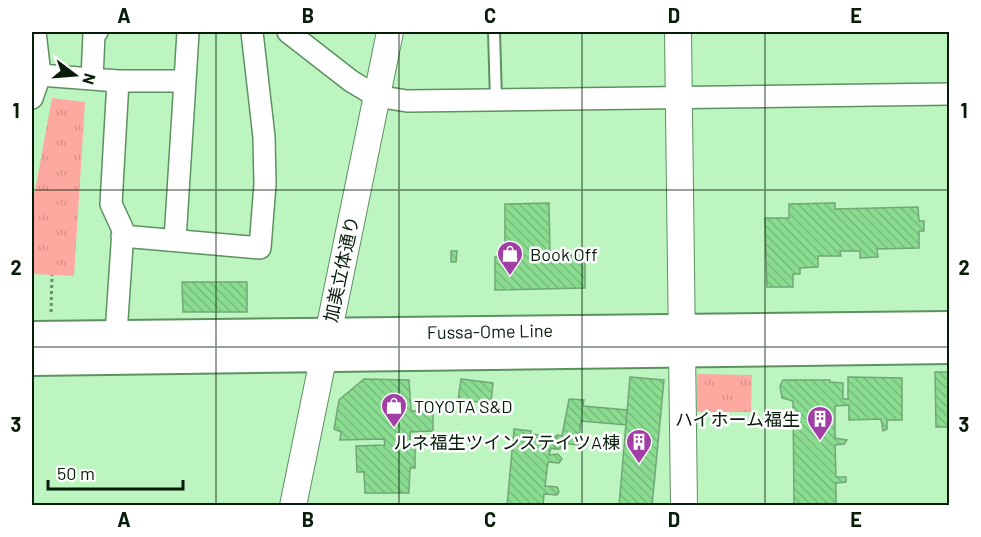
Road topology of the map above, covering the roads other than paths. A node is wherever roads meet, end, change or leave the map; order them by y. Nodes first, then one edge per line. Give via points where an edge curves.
1 (34, 32) edge
2 (97, 32) edge
3 (188, 32) edge
4 (252, 32) edge
5 (288, 32) edge
6 (390, 32) edge
7 (494, 32) edge
8 (678, 32) edge
9 (92, 79) junction
10 (118, 81) junction
11 (185, 81) junction
12 (34, 90) edge
13 (950, 94) edge
14 (376, 96) junction
15 (679, 97) junction
16 (496, 100) junction
17 (122, 236) junction
18 (175, 240) junction
19 (950, 326) edge
20 (116, 334) junction
21 (682, 341) junction
22 (325, 345) junction
23 (36, 346) edge
24 (950, 349) edge
25 (32, 366) edge
26 (292, 506) edge
27 (684, 506) edge

1 - 12 street
2 - 9 street
3 - 11 street
4 - 18 street via 264,137 260,248
5 - 14 street
6 - 14 street, 加美立体通り
7 - 16 lane
8 - 15 street
9 - 10 street
9 - 12 street
10 - 11 street
10 - 17 street via 111,204
11 - 18 street
13 - 15 street
14 - 16 street via 406,101
14 - 22 street, 加美立体通り
15 - 16 street
15 - 21 street
17 - 18 street
17 - 20 street
19 - 21 main road, Fussa-Ome Line
20 - 22 main road, Fussa-Ome Line
20 - 23 main road, Fussa-Ome Line
21 - 22 main road, Fussa-Ome Line
21 - 24 main road, Fussa-Ome Line
21 - 27 street
22 - 23 main road, Fussa-Ome Line
22 - 26 street, 加美立体通り
23 - 25 street

